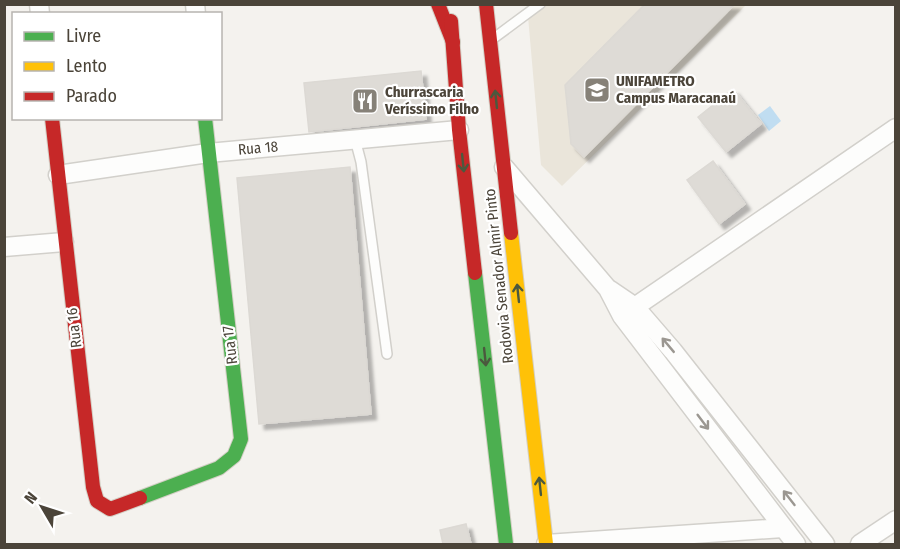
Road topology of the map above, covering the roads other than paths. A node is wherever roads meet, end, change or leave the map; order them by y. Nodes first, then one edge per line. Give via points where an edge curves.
1 (438, 4) edge
2 (450, 4) edge
3 (486, 4) edge
4 (540, 4) edge
5 (489, 41) junction
6 (453, 42) junction
7 (52, 120) edge
8 (205, 120) edge
9 (896, 128) edge
10 (459, 130) junction
11 (355, 139) junction
12 (208, 153) junction
13 (503, 165) junction
14 (58, 175) junction
15 (64, 242) junction
16 (4, 247) edge
17 (629, 311) junction
18 (387, 354) dead end
19 (130, 501) joint
20 (896, 520) edge
21 (783, 528) junction
22 (506, 544) edge
23 (546, 544) edge
24 (796, 544) edge
25 (825, 544) edge
26 (860, 544) edge

1 - 6 main road
2 - 6 main road, Rodovia Senador Almir Pinto
3 - 5 main road, Rodovia Senador Almir Pinto
4 - 5 lane
13 -> 5 main road, Rodovia Senador Almir Pinto
6 - 10 main road, Rodovia Senador Almir Pinto
7 - 14 main road, Rua 16
8 - 12 main road, Rua 17
9 - 17 street
10 - 11 street, Rua 18
10 -> 22 main road, Rodovia Senador Almir Pinto
11 - 12 street, Rua 18
11 - 18 lane
12 - 14 street, Rua 18
12 - 19 main road, Rua 17 via 241,439 239,451 219,468
13 - 17 street
23 -> 13 main road, Rodovia Senador Almir Pinto
14 - 15 main road, Rua 16
15 - 16 street
15 - 19 main road, Rua 16 via 93,487 102,506 110,509
17 -> 21 street
25 -> 17 street
20 - 26 street
21 - 23 street
21 - 24 street

